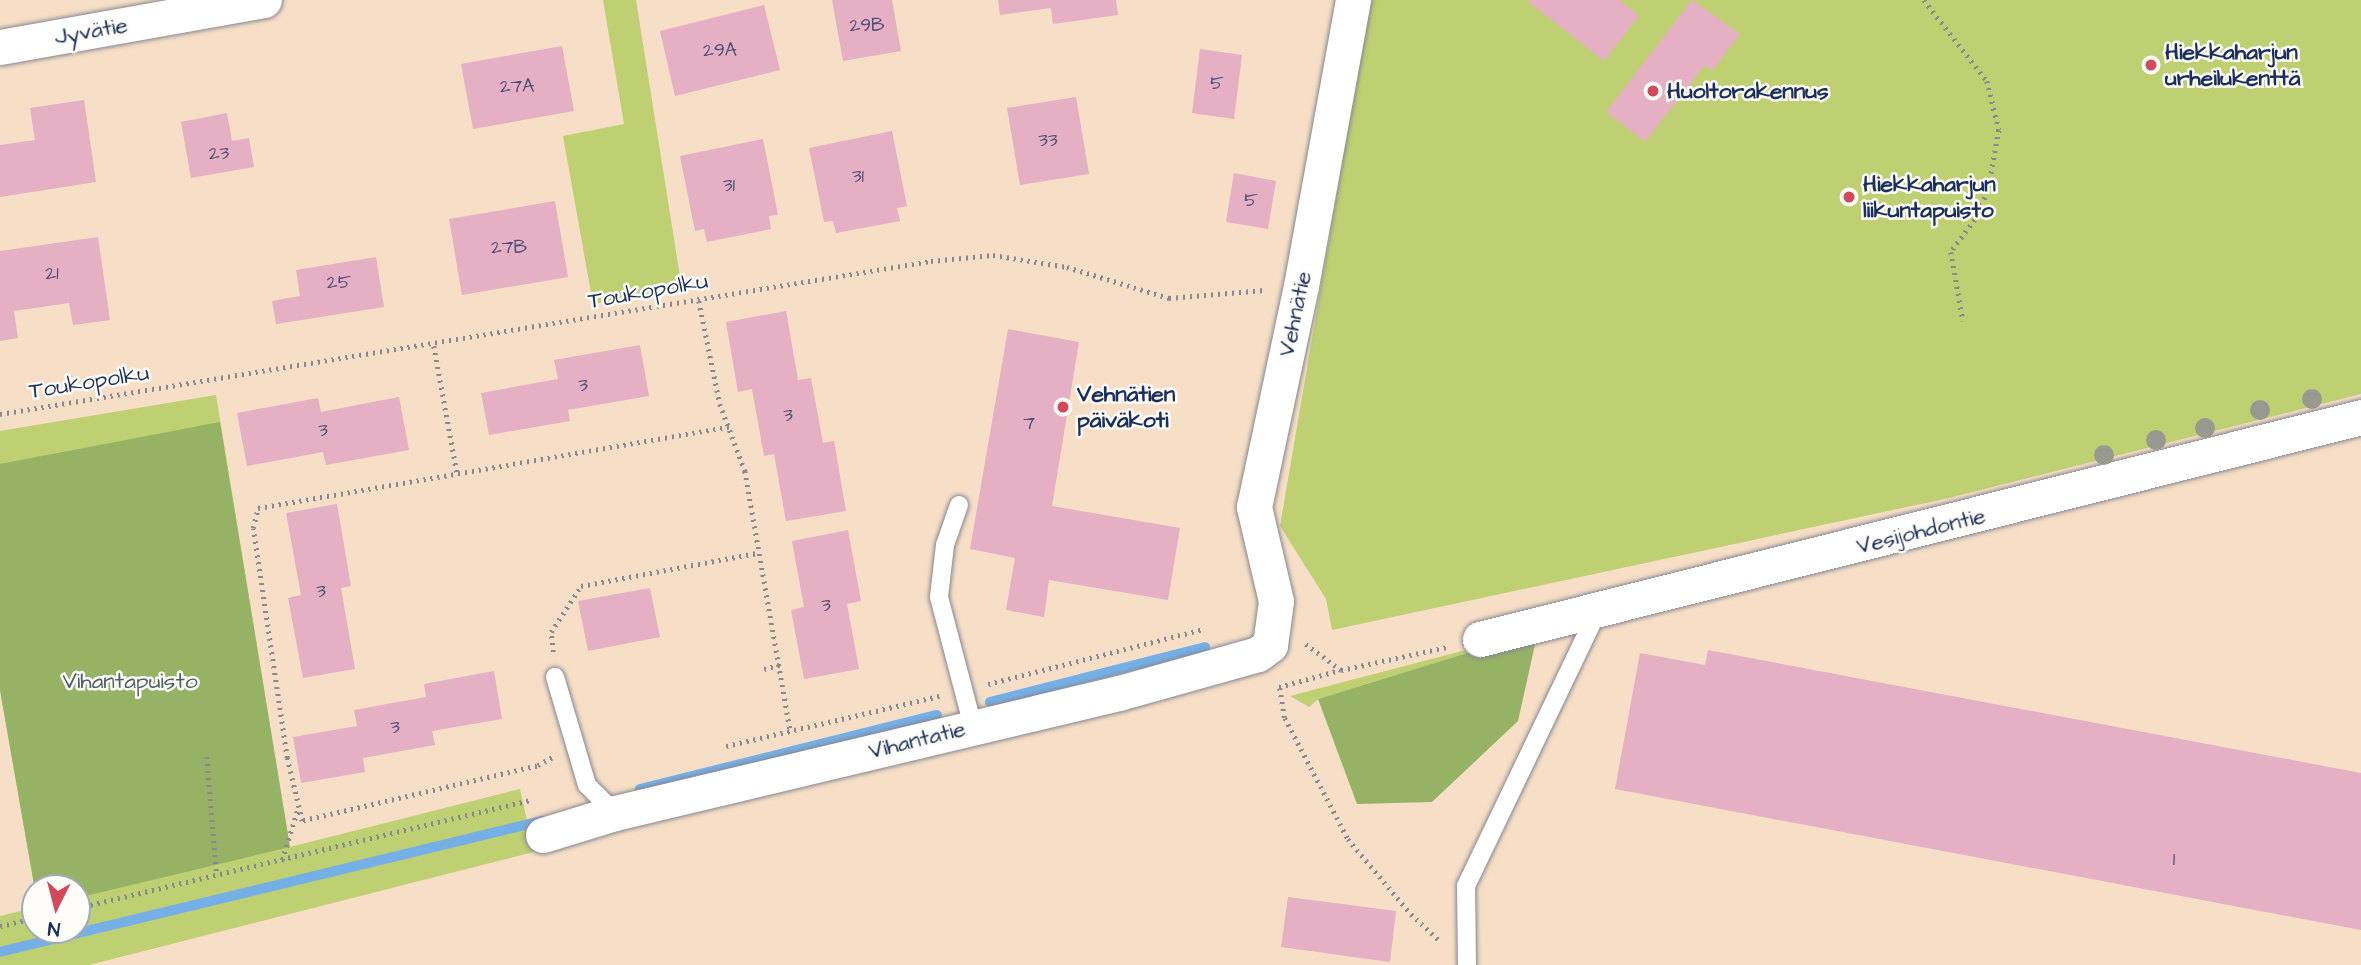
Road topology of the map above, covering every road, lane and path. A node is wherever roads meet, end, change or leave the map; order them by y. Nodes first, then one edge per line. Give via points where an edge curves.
1 (264, 0) edge
2 (1353, 0) edge
3 (1924, 0) edge
4 (0, 47) edge
5 (1301, 286) junction
6 (699, 300) junction
7 (1963, 321) dead end
8 (434, 346) junction
9 (0, 414) edge
10 (2361, 417) edge
11 (729, 427) junction
12 (457, 472) junction
13 (959, 505) dead end
14 (757, 552) junction
15 (1598, 611) junction
16 (1276, 627) joint
17 (1480, 639) dead end
18 (779, 665) junction
19 (764, 669) dead end
20 (555, 677) joint
21 (1280, 688) dead end
22 (973, 727) junction
23 (790, 729) dead end
24 (572, 747) junction
25 (207, 757) dead end
26 (299, 806) junction
27 (615, 813) junction
28 (543, 835) dead end
29 (282, 861) dead end
30 (217, 876) dead end
31 (21, 921) edge
32 (0, 926) edge
33 (1447, 948) dead end
34 (1467, 965) edge

1 - 4 street, Jyvätie
2 - 5 street, Vehnätie
3 - 7 path via 1987,81 1999,130 1988,191 1975,220 1951,252
5 - 6 path, Toukopolku via 1169,298 1067,267 993,255
5 - 16 street, Vehnätie via 1254,507 1276,601
6 - 8 path, Toukopolku
6 - 11 path
8 - 9 path, Toukopolku
8 - 12 path
10 - 15 street, Vesijohdontie
11 - 12 path
11 - 14 path via 745,471
12 - 26 path via 258,508 253,528
13 - 22 lane via 945,545 939,597
14 - 18 path
14 - 20 path via 581,586 551,632
15 - 17 street, Vesijohdontie
15 - 34 lane via 1466,886
16 - 22 street, Vihantatie via 1270,645 1258,654
18 - 19 path
18 - 23 path
20 - 24 lane
21 - 33 path via 1285,718 1348,839 1411,914
22 - 27 street, Vihantatie
24 - 26 path via 537,766 302,821
24 - 27 lane via 587,785
25 - 30 path
26 - 29 path
27 - 28 street, Vihantatie
31 - 32 path

